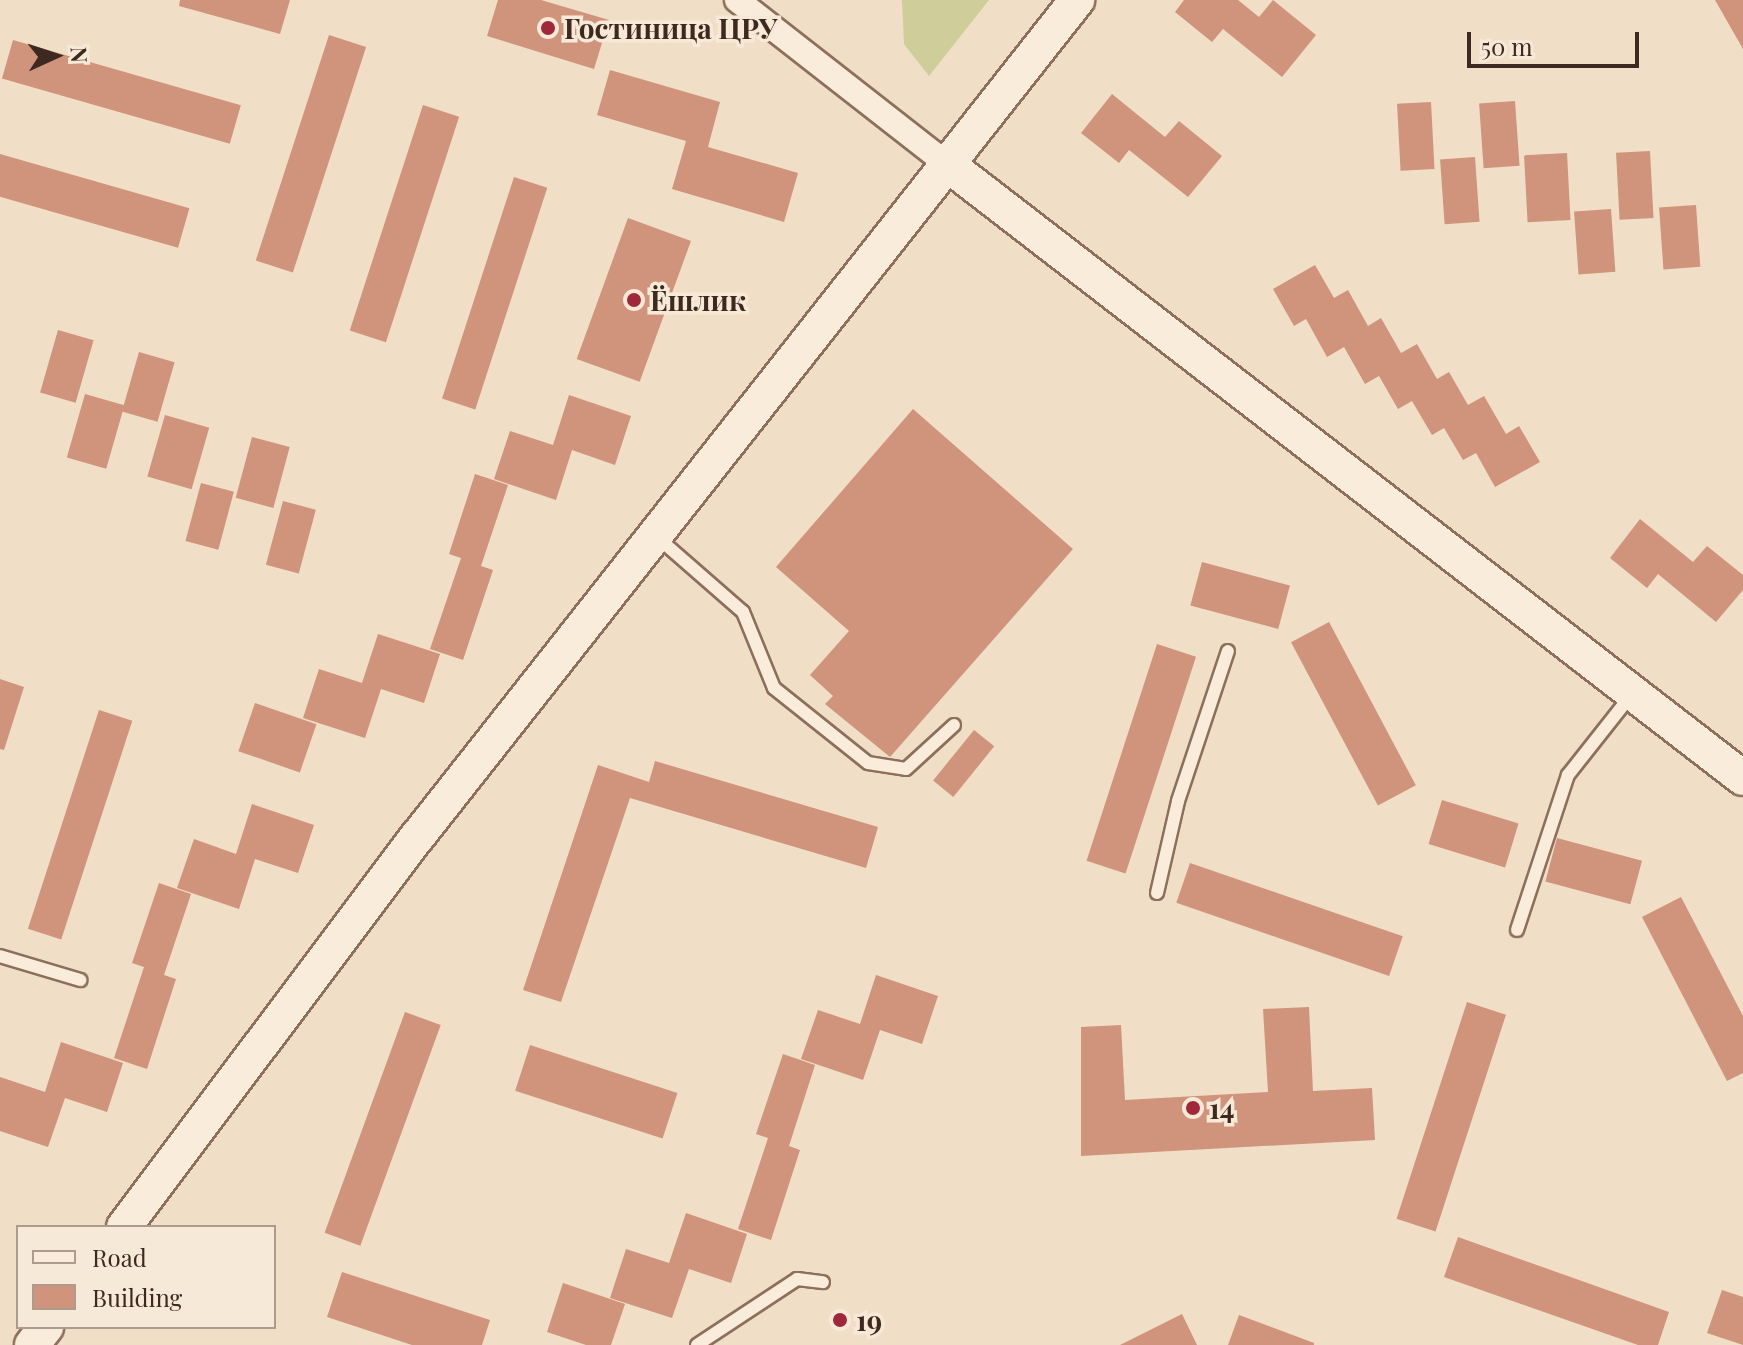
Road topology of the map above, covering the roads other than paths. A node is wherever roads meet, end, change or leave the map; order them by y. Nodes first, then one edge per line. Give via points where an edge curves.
1 (737, 0) edge
2 (1077, 0) edge
3 (947, 164) junction
4 (655, 535) junction
5 (1228, 651) dead end
6 (1632, 694) junction
7 (954, 725) dead end
8 (1743, 778) edge
9 (1157, 893) dead end
10 (1517, 930) dead end
11 (0, 956) edge
12 (80, 980) dead end
13 (126, 1225) edge
14 (823, 1282) dead end
15 (44, 1329) edge
16 (32, 1345) edge
17 (697, 1345) edge

1 - 3 street
2 - 3 street
3 - 4 street
3 - 6 street
4 - 7 lane via 743,612 774,688 868,763 906,769
4 - 13 street via 418,836
5 - 9 lane via 1178,801
6 - 8 street
6 - 10 lane via 1568,775
11 - 12 lane
14 - 17 lane via 797,1279
15 - 16 street

